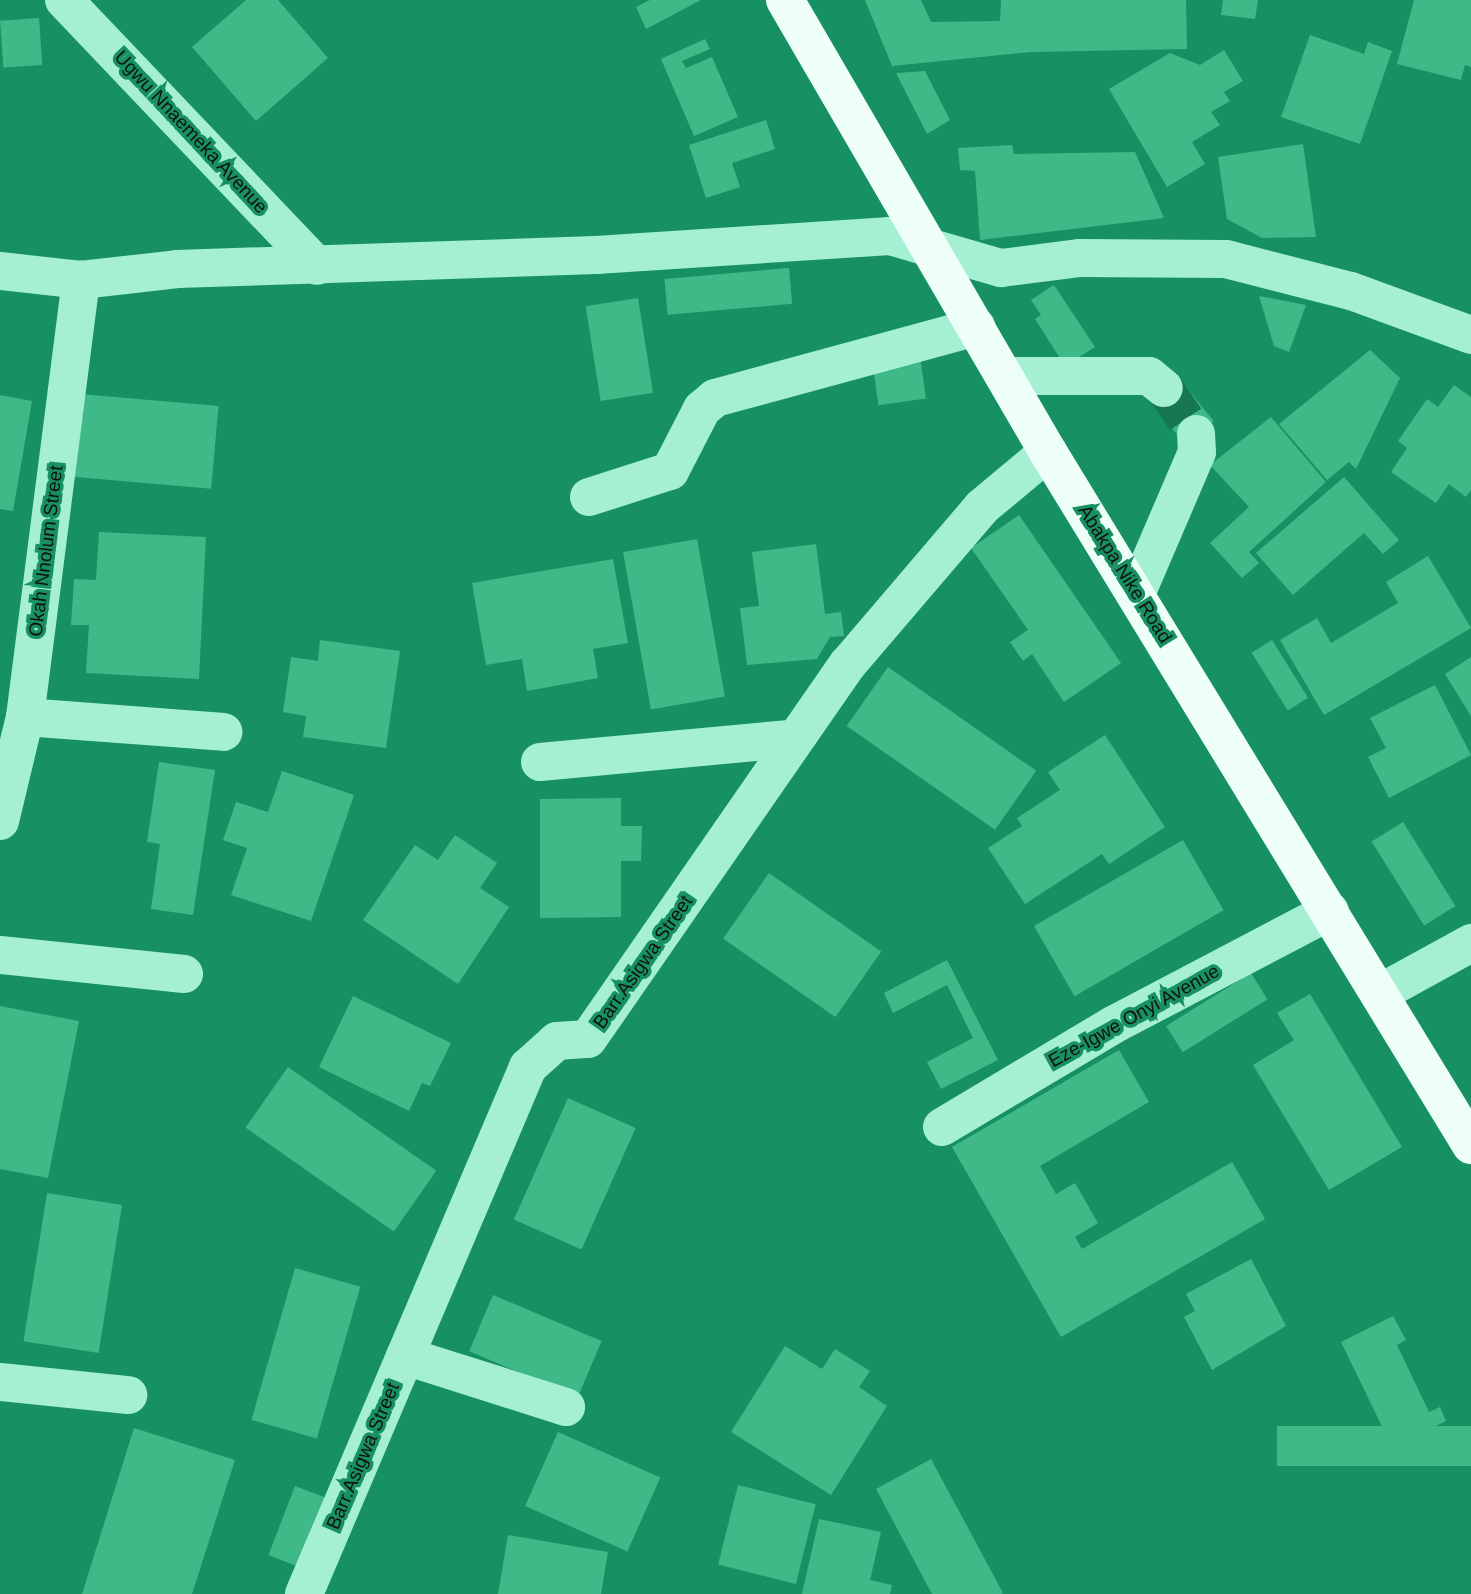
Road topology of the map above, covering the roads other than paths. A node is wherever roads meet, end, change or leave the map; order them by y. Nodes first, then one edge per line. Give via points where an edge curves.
1 (64, 0) edge
2 (785, 0) edge
3 (936, 254) junction
4 (317, 266) junction
5 (0, 271) edge
6 (81, 280) junction
7 (977, 327) junction
8 (1469, 327) edge
9 (1006, 376) junction
10 (1164, 388) tunnel mouth
11 (1196, 434) tunnel mouth
12 (1048, 452) junction
13 (589, 497) dead end
14 (1137, 592) junction
15 (25, 717) junction
16 (223, 732) dead end
17 (790, 739) junction
18 (540, 762) dead end
19 (0, 821) edge
20 (1330, 911) junction
21 (1471, 943) edge
22 (0, 955) edge
23 (184, 974) dead end
24 (1382, 992) junction
25 (942, 1127) dead end
26 (1471, 1144) edge
27 (405, 1356) junction
28 (0, 1382) edge
29 (128, 1395) dead end
30 (566, 1407) dead end
31 (304, 1594) edge

1 - 4 street, Ugwu Nnaemeka Avenue
2 - 3 main road, Abakpa Nike Road
3 - 4 street via 890,236
3 - 7 main road, Abakpa Nike Road
3 - 8 street via 1001,268 1080,258 1226,259
4 - 6 street via 177,269
5 - 6 street
6 - 15 street, Okah Nnolum Street
7 - 9 main road, Abakpa Nike Road
7 - 13 street via 715,398 702,409 670,471
9 - 10 street via 1149,376
9 - 12 main road, Abakpa Nike Road
11 - 14 street via 1197,452
12 - 14 main road, Abakpa Nike Road
12 - 17 street, Barr.Asigwa Street via 982,507
14 - 20 main road, Abakpa Nike Road
15 - 16 street
15 - 19 street, Okah Nnolum Street
17 - 18 street
17 - 27 street, Barr.Asigwa Street via 667,932 588,1039 556,1041 528,1067
20 - 24 main road, Abakpa Nike Road
20 - 25 street, Eze-Igwe Onyi Avenue via 1113,1025
21 - 24 street
22 - 23 street
24 - 26 main road, Abakpa Nike Road
27 - 30 street
27 - 31 street, Barr.Asigwa Street
28 - 29 street

